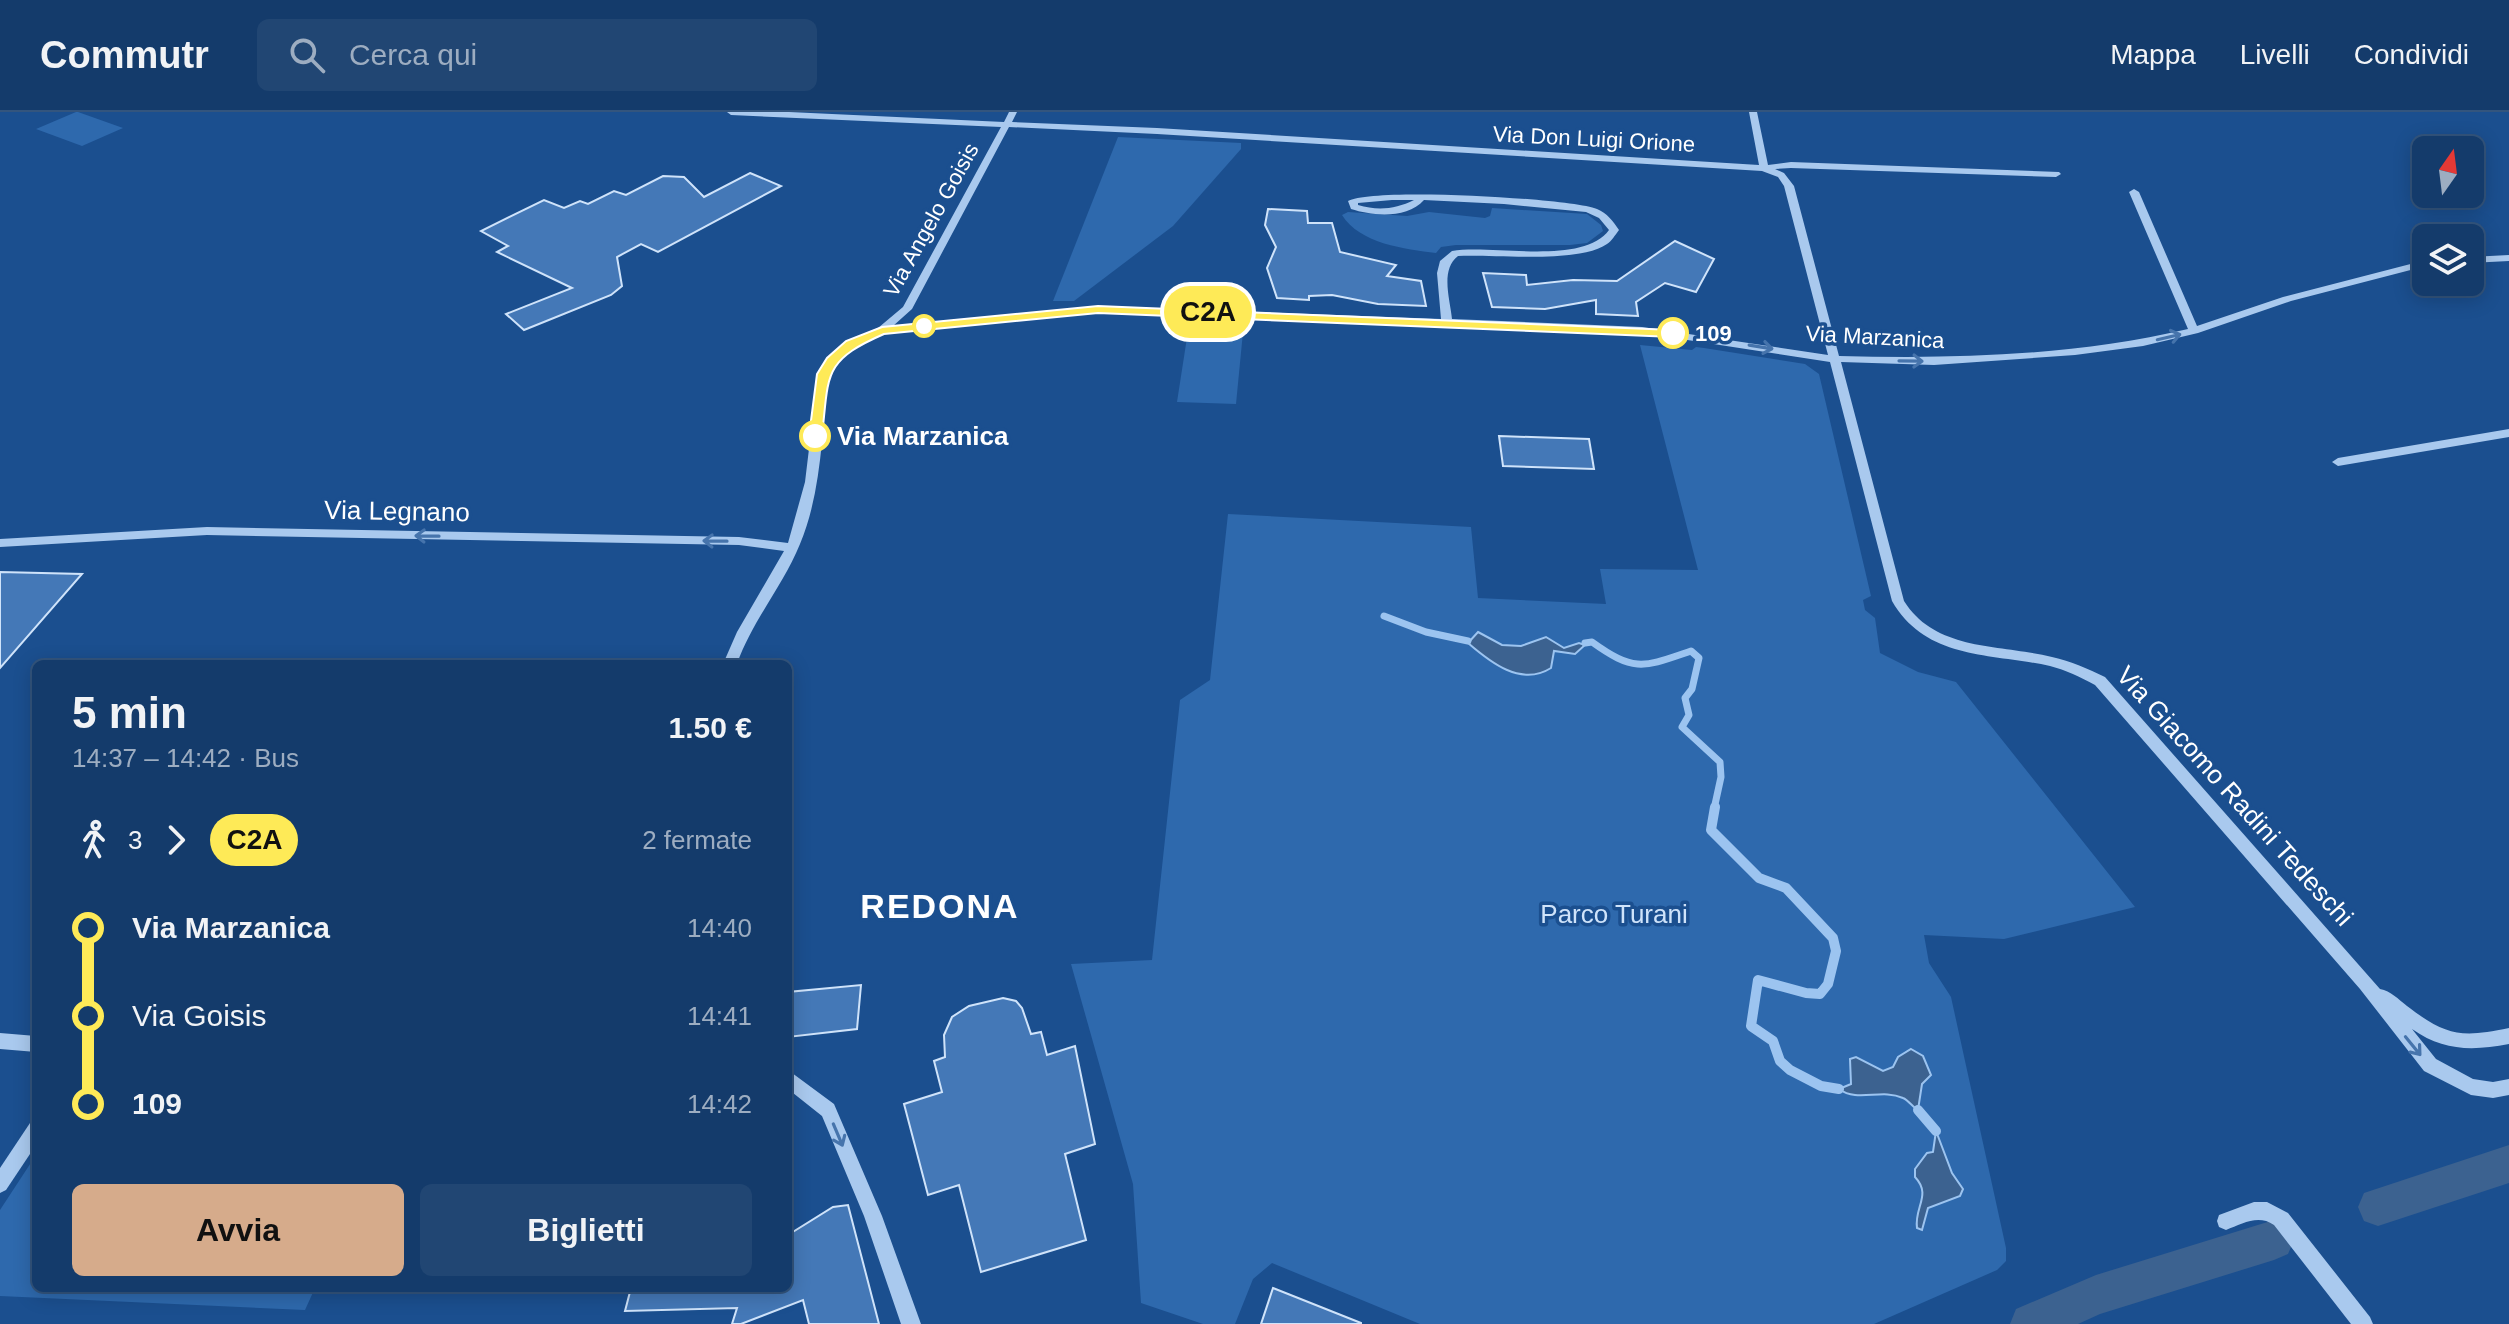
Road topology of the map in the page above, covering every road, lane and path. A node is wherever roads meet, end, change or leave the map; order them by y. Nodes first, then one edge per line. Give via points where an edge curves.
1 (731, 112) edge
2 (1013, 112) edge
3 (1753, 112) edge
4 (1007, 123) junction
5 (1131, 129) joint
6 (1764, 168) junction
7 (1835, 169) junction
8 (2056, 174) dead end
9 (1789, 186) junction
10 (2134, 192) dead end
11 (1420, 198) junction
12 (2509, 258) edge
13 (2484, 259) edge
14 (2412, 267) edge
15 (1447, 322) junction
16 (882, 330) junction
17 (2194, 331) junction
18 (1833, 359) junction
19 (2509, 433) edge
20 (2338, 462) dead end
21 (0, 543) edge
22 (792, 548) junction
23 (731, 660) edge
24 (2366, 984) junction
25 (2509, 1036) edge
26 (0, 1041) edge
27 (32, 1044) edge
28 (792, 1081) edge
29 (2509, 1087) edge
30 (32, 1135) edge
31 (0, 1184) edge
32 (2226, 1221) dead end
33 (911, 1324) edge
34 (2363, 1324) edge

1 - 4 street
2 - 4 street, Via Angelo Goisis
3 - 6 street
4 - 5 street, Via Angelo Goisis
4 - 16 street, Via Angelo Goisis via 907,309
5 - 6 street, Via Don Luigi Orione
6 - 7 street, Via Don Luigi Orione
6 - 9 street via 1781,175
7 - 8 street, Via Don Luigi Orione
7 - 9 street via 1810,170
9 - 18 street
10 - 17 street
11 - 11 street via 1387,212 1362,210 1353,201 1373,196
11 - 15 street via 1586,209 1600,214 1614,230 1595,246 1455,253 1445,261 1442,273
12 - 13 street
14 - 17 street, Via Marzanica via 2301,295
15 - 16 street, Via Marzanica via 1098,309
15 -> 18 street, Via Marzanica via 1673,333
16 - 22 street via 851,344 823,374 806,514
18 -> 17 street, Via Marzanica via 2001,358 2143,343
18 - 24 street, Via Giacomo Radini Tedeschi via 1898,601 1913,623 1958,646 2055,660 2100,681
19 - 20 street
22 -> 21 street, Via Legnano via 739,541 207,531
22 - 23 street via 738,636
24 - 25 street, Via Giacomo Radini Tedeschi via 2443,1039 2479,1043
24 -> 29 street, Via Giacomo Radini Tedeschi via 2430,1065 2471,1087
26 - 27 street
28 -> 33 street via 828,1110
30 - 31 street
32 - 34 street via 2260,1208 2272,1211

